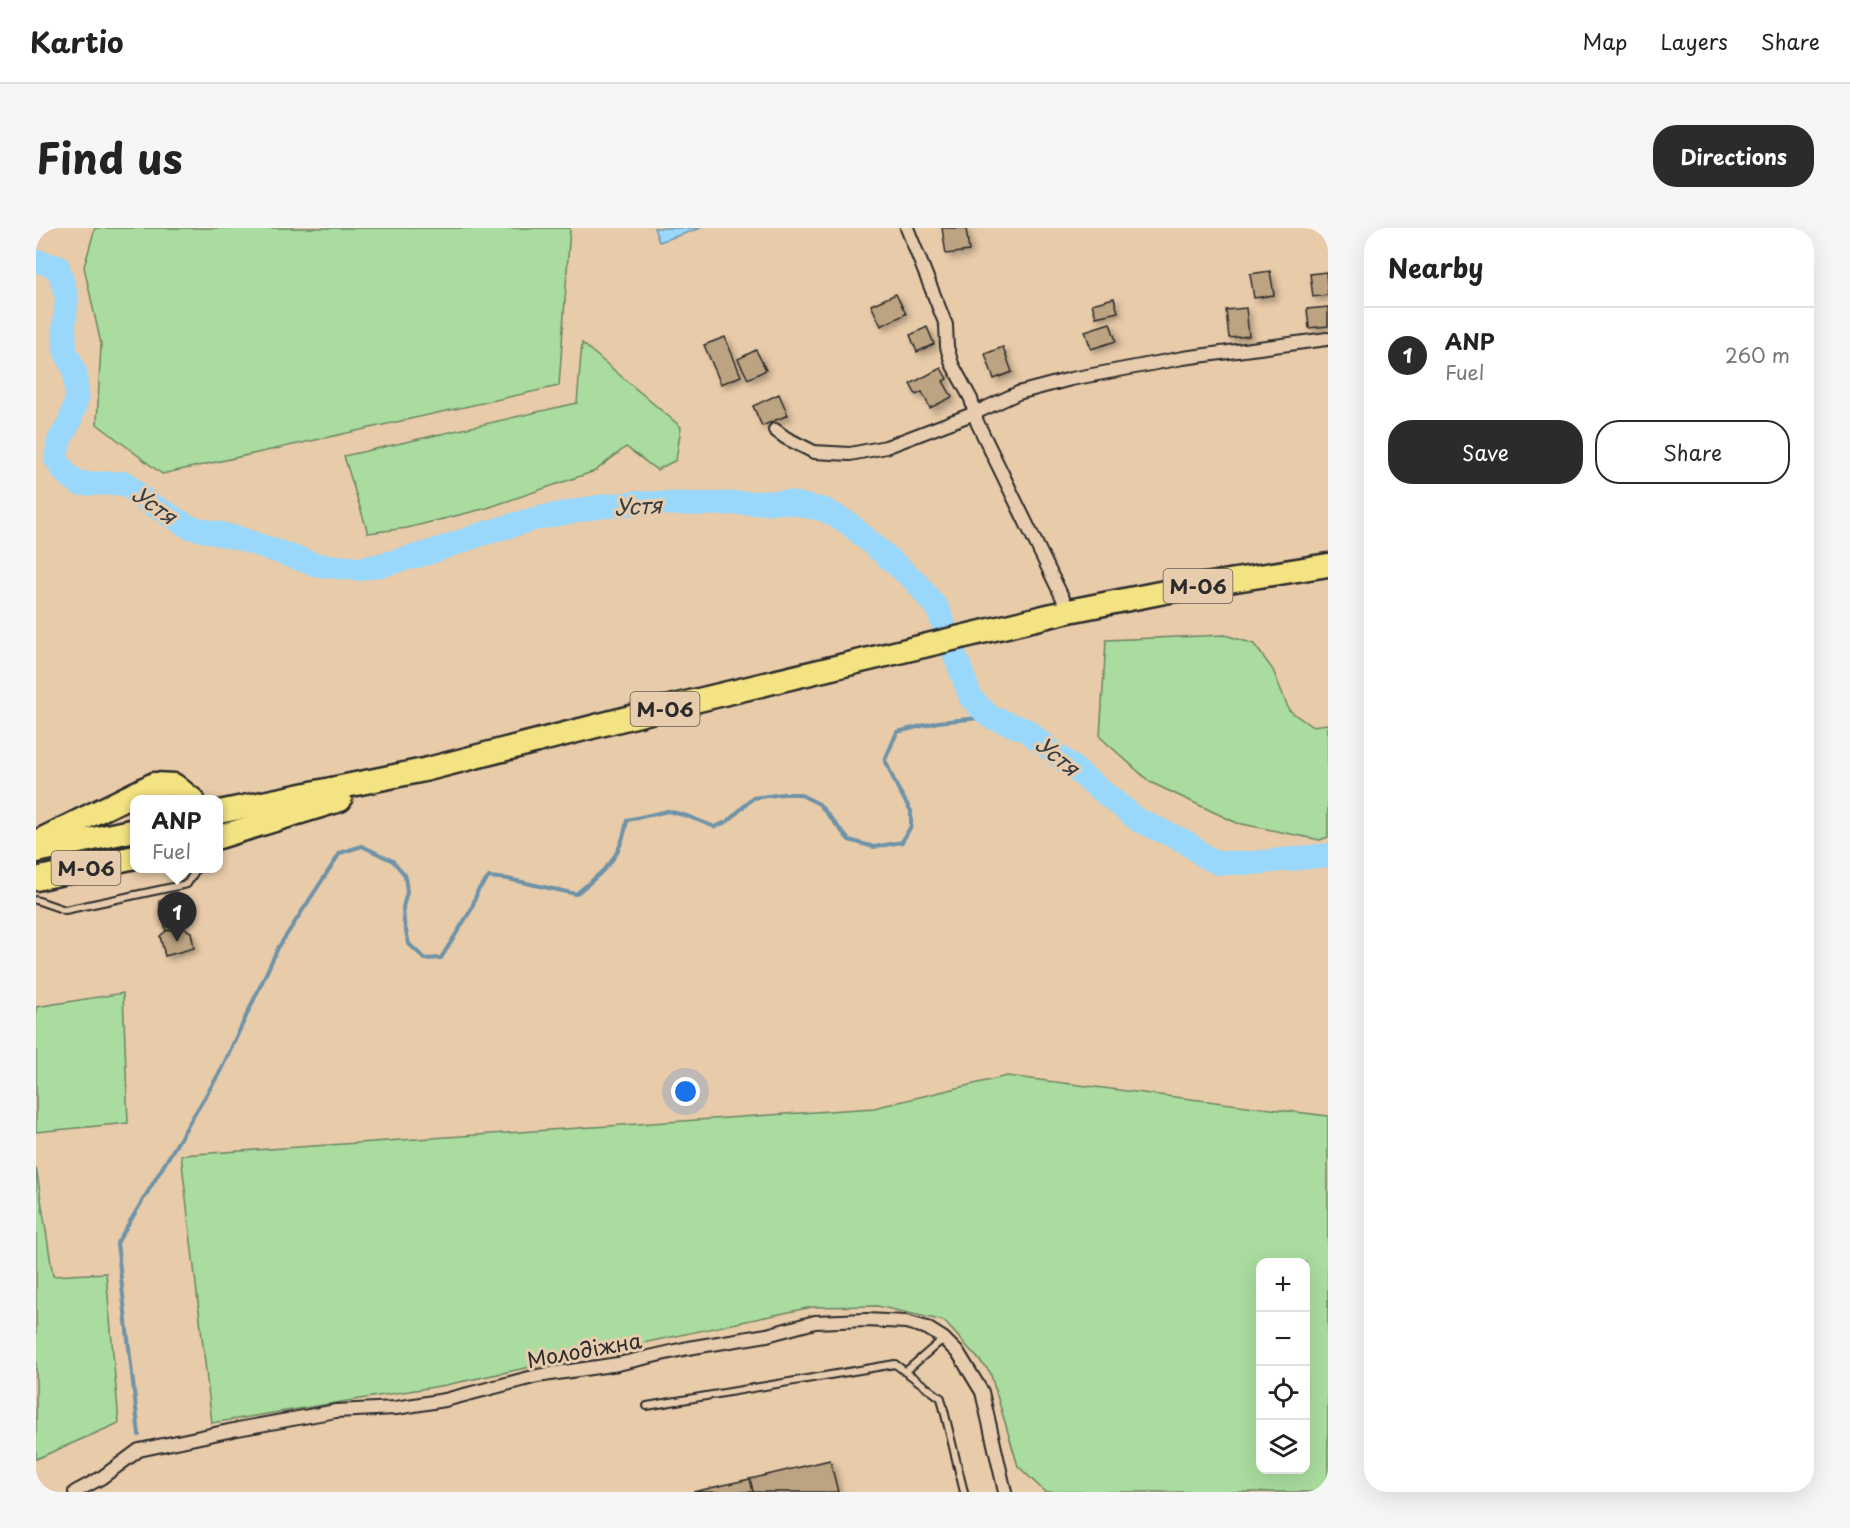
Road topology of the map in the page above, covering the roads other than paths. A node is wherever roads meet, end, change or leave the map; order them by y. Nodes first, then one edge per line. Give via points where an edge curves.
1 (907, 228) edge
2 (1328, 339) edge
3 (975, 413) junction
4 (775, 430) dead end
5 (1328, 565) edge
6 (1070, 611) junction
7 (423, 770) junction
8 (132, 795) edge
9 (187, 795) edge
10 (130, 796) edge
11 (223, 811) edge
12 (130, 831) edge
13 (223, 836) edge
14 (36, 842) edge
15 (36, 851) edge
16 (130, 858) edge
17 (194, 873) edge
18 (36, 879) edge
19 (36, 900) edge
20 (943, 1338) junction
21 (905, 1372) junction
22 (647, 1406) dead end
23 (75, 1492) edge
24 (964, 1492) edge
25 (1005, 1492) edge

1 - 3 street via 946,325 952,364
2 - 3 street via 1184,358 1071,379 1018,393
3 - 4 street via 886,447 850,454 814,452
3 - 6 street
5 - 6 highway, М-06
6 - 7 highway, М-06
7 - 11 highway, М-06
7 - 13 highway, М-06
8 - 9 highway via 154,784 174,785
10 - 14 highway
12 - 15 highway, М-06
16 - 18 highway, М-06
17 - 19 lane via 187,884 65,910
20 - 21 lane
20 - 23 street, Молодіжна via 906,1322 815,1322 618,1364 537,1376 446,1400 336,1411 139,1450
20 - 25 street, Молодіжна via 959,1354 982,1392
21 - 22 lane via 895,1364
21 - 24 lane via 941,1398

